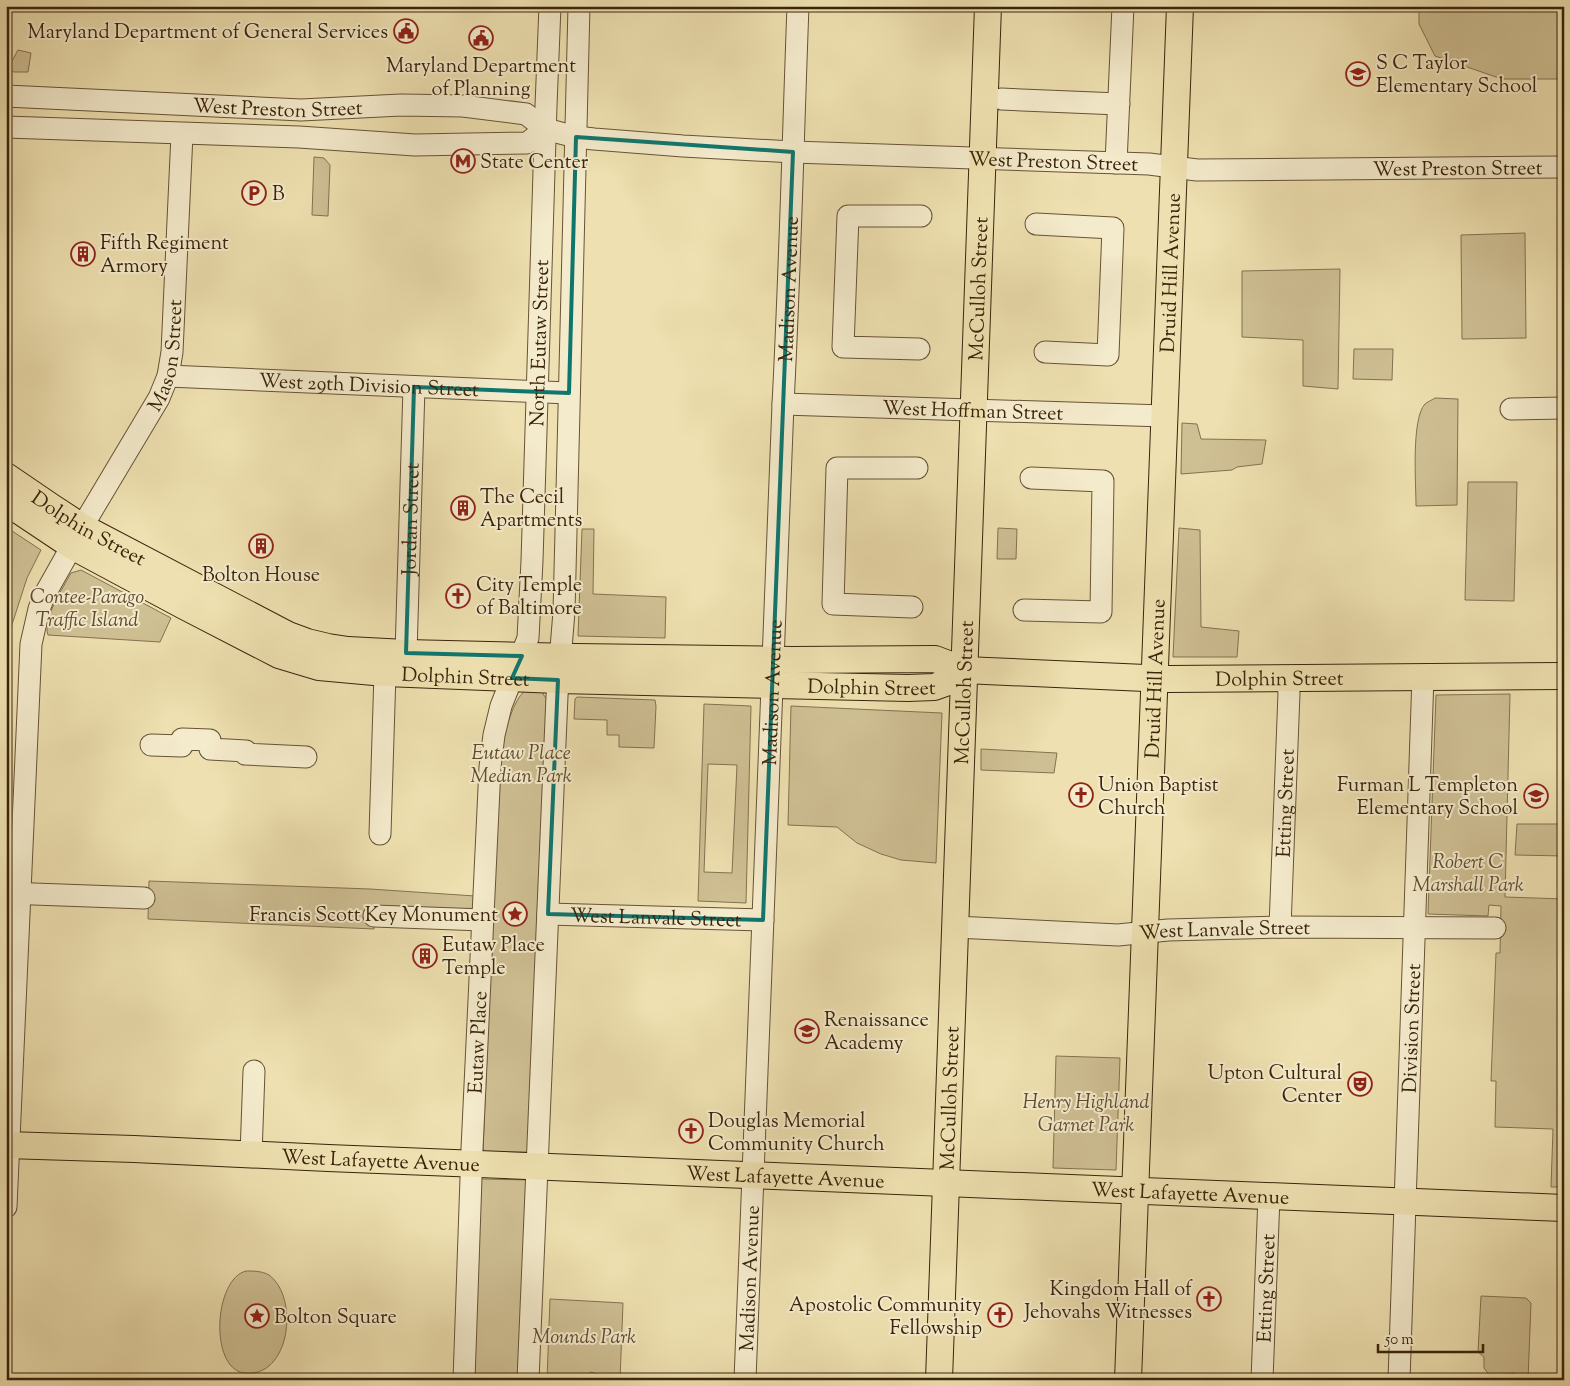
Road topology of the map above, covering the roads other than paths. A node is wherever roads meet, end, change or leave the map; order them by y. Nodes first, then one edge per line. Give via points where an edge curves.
1 (550, 6) edge
2 (579, 6) edge
3 (798, 6) edge
4 (988, 6) edge
5 (1122, 6) edge
6 (1180, 6) edge
7 (6, 96) edge
8 (1001, 98) dead end
9 (1119, 104) junction
10 (6, 127) edge
11 (545, 129) junction
12 (182, 134) junction
13 (576, 137) junction
14 (793, 152) junction
15 (983, 158) junction
16 (1116, 163) junction
17 (1173, 167) junction
18 (1564, 167) edge
19 (921, 216) dead end
20 (1036, 224) dead end
21 (919, 349) dead end
22 (1045, 352) dead end
23 (168, 376) junction
24 (414, 387) junction
25 (536, 392) junction
26 (569, 393) junction
27 (783, 404) junction
28 (1564, 408) edge
29 (974, 409) junction
30 (1511, 409) dead end
31 (1164, 416) junction
32 (917, 468) dead end
33 (6, 476) edge
34 (1031, 478) dead end
35 (6, 502) edge
36 (77, 536) junction
37 (912, 607) dead end
38 (1024, 610) dead end
39 (406, 653) junction
40 (773, 659) junction
41 (517, 667) junction
42 (559, 668) junction
43 (964, 670) junction
44 (385, 673) junction
45 (1423, 676) junction
46 (1564, 676) edge
47 (1154, 677) junction
48 (1287, 678) junction
49 (772, 685) junction
50 (151, 745) dead end
51 (306, 757) dead end
52 (380, 834) dead end
53 (13, 893) edge
54 (144, 898) dead end
55 (548, 914) junction
56 (374, 916) dead end
57 (482, 920) junction
58 (763, 920) junction
59 (954, 927) junction
60 (1280, 928) junction
61 (1414, 928) junction
62 (1495, 928) dead end
63 (1145, 932) junction
64 (254, 1071) dead end
65 (8, 1145) edge
66 (251, 1155) junction
67 (472, 1164) junction
68 (537, 1166) junction
69 (753, 1175) junction
70 (946, 1183) junction
71 (1135, 1191) junction
72 (1270, 1196) junction
73 (1405, 1202) junction
74 (6, 1207) edge
75 (1564, 1208) edge
76 (464, 1380) edge
77 (528, 1380) edge
78 (744, 1380) edge
79 (939, 1380) edge
80 (1128, 1380) edge
81 (1262, 1380) edge
82 (1399, 1380) edge

1 - 11 street, North Eutaw Street
2 - 13 street, North Eutaw Street
3 - 14 street, Madison Avenue
4 - 15 main road, McCulloh Street
5 - 9 street
6 - 17 main road, Druid Hill Avenue
7 - 11 street, West Preston Street via 301,110 463,106 526,114
8 - 9 street
9 - 16 street
10 - 12 street, West Preston Street
11 - 12 street, West Preston Street via 526,143 467,145
11 - 13 street, West Preston Street
11 - 25 street, North Eutaw Street
12 - 23 street, Mason Street via 172,352
13 - 14 street, West Preston Street
13 - 26 street, North Eutaw Street
14 - 15 street, West Preston Street
14 - 27 street, Madison Avenue
15 - 16 street, West Preston Street
15 - 29 main road, McCulloh Street
16 - 17 street, West Preston Street
17 - 18 street, West Preston Street via 1197,170
17 - 31 main road, Druid Hill Avenue
19 - 21 street via 848,216 843,347
20 - 22 street via 1113,228 1108,355
23 - 24 street, West 29th Division Street
23 - 36 street, Mason Street via 159,398
24 - 25 street, West 29th Division Street
24 - 39 street, Jordan Street
25 - 26 street, West 29th Division Street
25 - 41 street, North Eutaw Street via 528,638
26 - 42 street, North Eutaw Street via 564,612
27 - 29 street, West Hoffman Street
27 - 40 street, Madison Avenue
28 - 30 street
29 - 31 street, West Hoffman Street
29 - 43 main road, McCulloh Street
31 - 47 main road, Druid Hill Avenue
32 - 37 street via 837,468 833,604
33 - 36 main road, Dolphin Street via 50,506
34 - 38 street via 1104,481 1101,612
35 - 36 main road, Dolphin Street
36 - 39 main road, Dolphin Street via 298,638 348,650
36 - 44 main road, Dolphin Street via 279,655 319,667
36 - 53 street, Mason Street via 45,594 30,644
39 - 41 main road, Dolphin Street
40 - 42 main road, Dolphin Street
40 - 43 main road, Dolphin Street via 935,659
40 - 49 street, Madison Avenue
41 - 42 main road, Dolphin Street
41 - 44 main road, Dolphin Street
41 - 57 street, Eutaw Place via 501,706 494,735
42 - 49 main road, Dolphin Street
42 - 55 street
43 - 47 main road, Dolphin Street
43 - 49 main road, Dolphin Street via 948,682 923,688
43 - 59 main road, McCulloh Street
44 - 52 street
45 - 46 main road, Dolphin Street
45 - 48 main road, Dolphin Street
45 - 61 street, Division Street
47 - 48 main road, Dolphin Street
47 - 63 main road, Druid Hill Avenue
48 - 60 street, Etting Street
49 - 58 street, Madison Avenue
50 - 51 street via 182,746 182,739 210,740 210,749
53 - 54 street
53 - 65 street, Mason Street
55 - 58 street, West Lanvale Street
55 - 68 street
56 - 57 street
57 - 67 street, Eutaw Place
58 - 69 street, Madison Avenue
59 - 63 street, West Lanvale Street via 1118,935
59 - 70 main road, McCulloh Street
60 - 61 street, West Lanvale Street
60 - 63 street, West Lanvale Street
61 - 62 street, West Lanvale Street
61 - 73 street, Division Street
63 - 71 main road, Druid Hill Avenue
64 - 66 street
65 - 66 main road, West Lafayette Avenue
65 - 74 street, Mason Street
66 - 67 main road, West Lafayette Avenue
67 - 68 main road, West Lafayette Avenue
67 - 76 street, Eutaw Place
68 - 69 main road, West Lafayette Avenue
68 - 77 street
69 - 70 main road, West Lafayette Avenue
69 - 78 street, Madison Avenue
70 - 71 main road, West Lafayette Avenue
70 - 79 main road, McCulloh Street
71 - 72 main road, West Lafayette Avenue
71 - 80 main road, Druid Hill Avenue
72 - 73 main road, West Lafayette Avenue
72 - 81 street, Etting Street
73 - 75 main road, West Lafayette Avenue
73 - 82 street, Division Street

